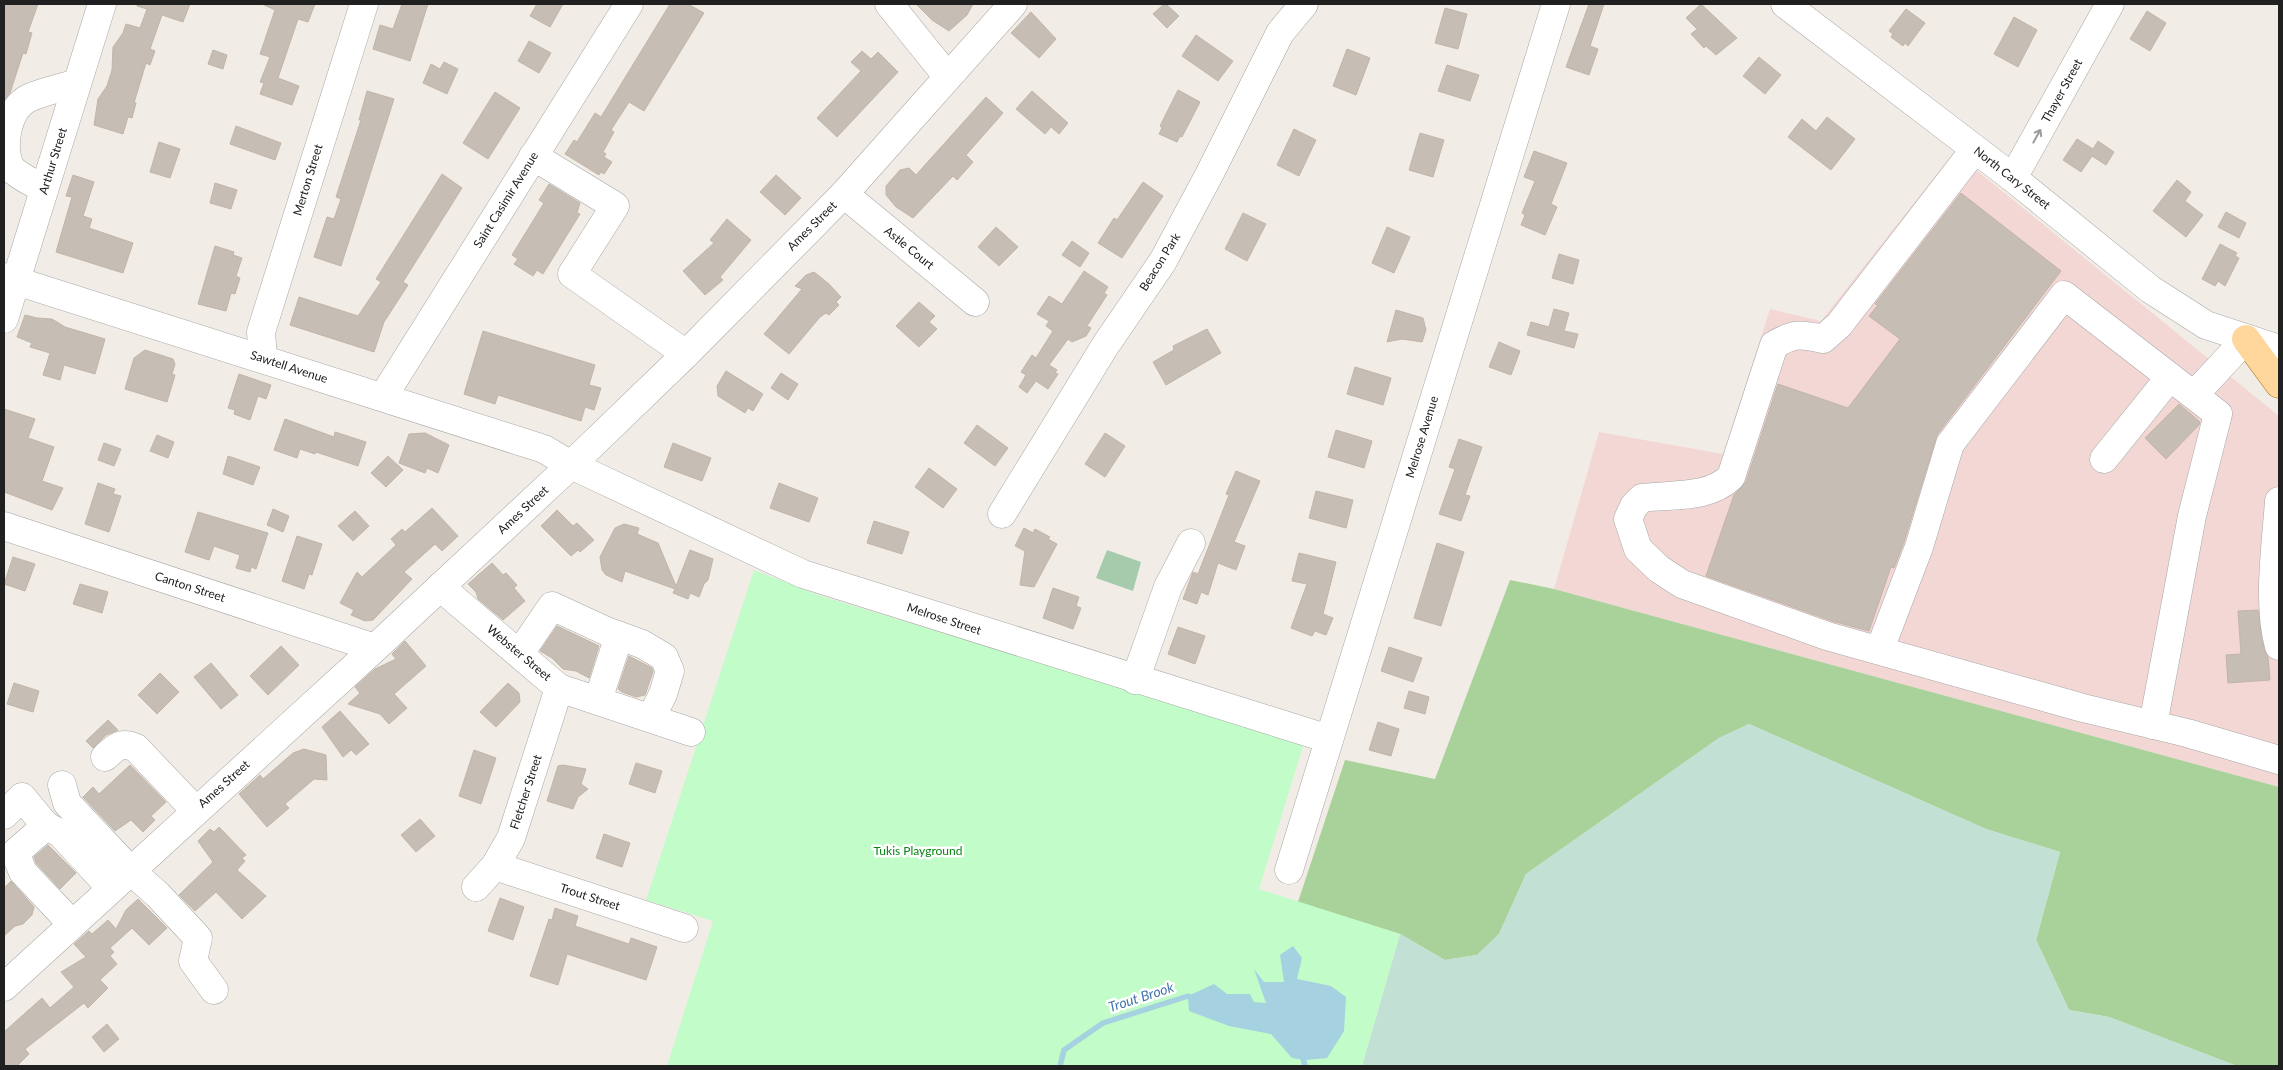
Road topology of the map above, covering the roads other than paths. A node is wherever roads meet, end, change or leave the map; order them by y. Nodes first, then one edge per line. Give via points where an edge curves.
1 (102, 4) edge
2 (364, 4) edge
3 (889, 4) edge
4 (1013, 4) edge
5 (1304, 4) edge
6 (1556, 4) edge
7 (1785, 4) edge
8 (2110, 4) edge
9 (624, 10) edge
10 (947, 76) junction
11 (77, 84) junction
12 (1975, 149) junction
13 (534, 156) junction
14 (2013, 178) junction
15 (44, 189) junction
16 (844, 194) junction
17 (10, 279) edge
18 (975, 302) dead end
19 (4, 319) edge
20 (2279, 337) edge
21 (2246, 339) junction
22 (2279, 349) edge
23 (686, 354) junction
24 (263, 358) junction
25 (2170, 376) junction
26 (2279, 384) edge
27 (2194, 395) junction
28 (383, 397) junction
29 (2104, 459) dead end
30 (571, 465) junction
31 (2279, 501) edge
32 (1002, 514) dead end
33 (4, 526) edge
34 (2278, 541) edge
35 (1191, 543) dead end
36 (440, 587) junction
37 (618, 636) junction
38 (2279, 646) edge
39 (376, 648) junction
40 (1880, 650) junction
41 (520, 653) junction
42 (1135, 680) junction
43 (559, 688) junction
44 (598, 700) junction
45 (651, 718) junction
46 (2153, 725) junction
47 (691, 732) dead end
48 (1329, 739) junction
49 (105, 757) dead end
50 (2279, 760) edge
51 (62, 785) dead end
52 (195, 810) junction
53 (4, 817) edge
54 (46, 826) junction
55 (25, 844) junction
56 (495, 866) junction
57 (130, 870) junction
58 (1289, 870) dead end
59 (476, 887) dead end
60 (111, 888) junction
61 (72, 924) junction
62 (684, 928) dead end
63 (4, 987) edge
64 (214, 990) dead end

1 - 11 street, Arthur Street
2 - 24 street, Merton Street via 261,332
3 - 10 street
4 - 10 street, Ames Street
5 - 32 street, Beacon Park via 1280,33 1163,261 1105,346
6 - 48 street, Melrose Avenue
7 - 12 street, North Cary Street
14 -> 8 street, Thayer Street
9 - 13 street, Saint Casimir Avenue
10 - 16 street, Ames Street
11 - 15 street, Arthur Street
11 - 15 street via 28,98 15,108 4,137 4,154 12,169
12 - 14 street, North Cary Street
12 - 40 street via 1840,325 1823,339 1803,334 1790,335 1774,346 1732,477 1722,486 1704,493 1642,498 1628,519 1638,549 1682,584 1827,636
13 - 23 street via 615,206 572,274
13 - 28 street, Saint Casimir Avenue
14 - 21 street, North Cary Street via 2150,289 2206,326
15 - 17 street, Arthur Street
16 - 18 street, Astle Court
16 - 23 street, Ames Street
17 - 19 street, Arthur Street
17 - 24 street, Sawtell Avenue
20 - 21 street, North Cary Street
21 - 22 street, North Cary Street
21 - 26 main road
21 - 27 street
23 - 30 street, Ames Street
24 - 28 street, Sawtell Avenue
25 - 27 street
25 - 29 street
25 - 40 street via 2064,294 1950,444 1919,546
27 - 46 street via 2218,414 2192,516
28 - 30 street, Sawtell Avenue via 544,449
30 - 36 street, Ames Street
30 - 42 street, Melrose Street via 804,574
31 - 34 street
33 - 39 street, Canton Street
34 - 38 street via 2274,580
35 - 42 street via 1168,587
36 - 39 street, Ames Street
36 - 41 street, Webster Street
37 - 41 street via 552,606
37 - 44 street
37 - 45 street via 642,644 664,657 670,671
39 - 52 street, Ames Street
40 - 46 street
41 - 43 street, Webster Street
42 - 48 street, Melrose Street
43 - 44 street, Webster Street
43 - 56 street, Fletcher Street via 511,838
44 - 45 street, Webster Street
45 - 47 street, Webster Street
46 - 50 street
48 - 58 street, Melrose Avenue
49 - 52 street via 119,745 136,748
51 - 57 street via 67,803
52 - 57 street, Ames Street
53 - 54 street via 22,797
53 - 55 street
54 - 55 street
54 - 60 street via 60,833
55 - 61 street via 15,853 23,872
56 - 59 street, Fletcher Street
56 - 62 street, Trout Street
57 - 60 street, Ames Street
57 - 64 street via 198,938 193,961
60 - 61 street, Ames Street
61 - 63 street, Ames Street

